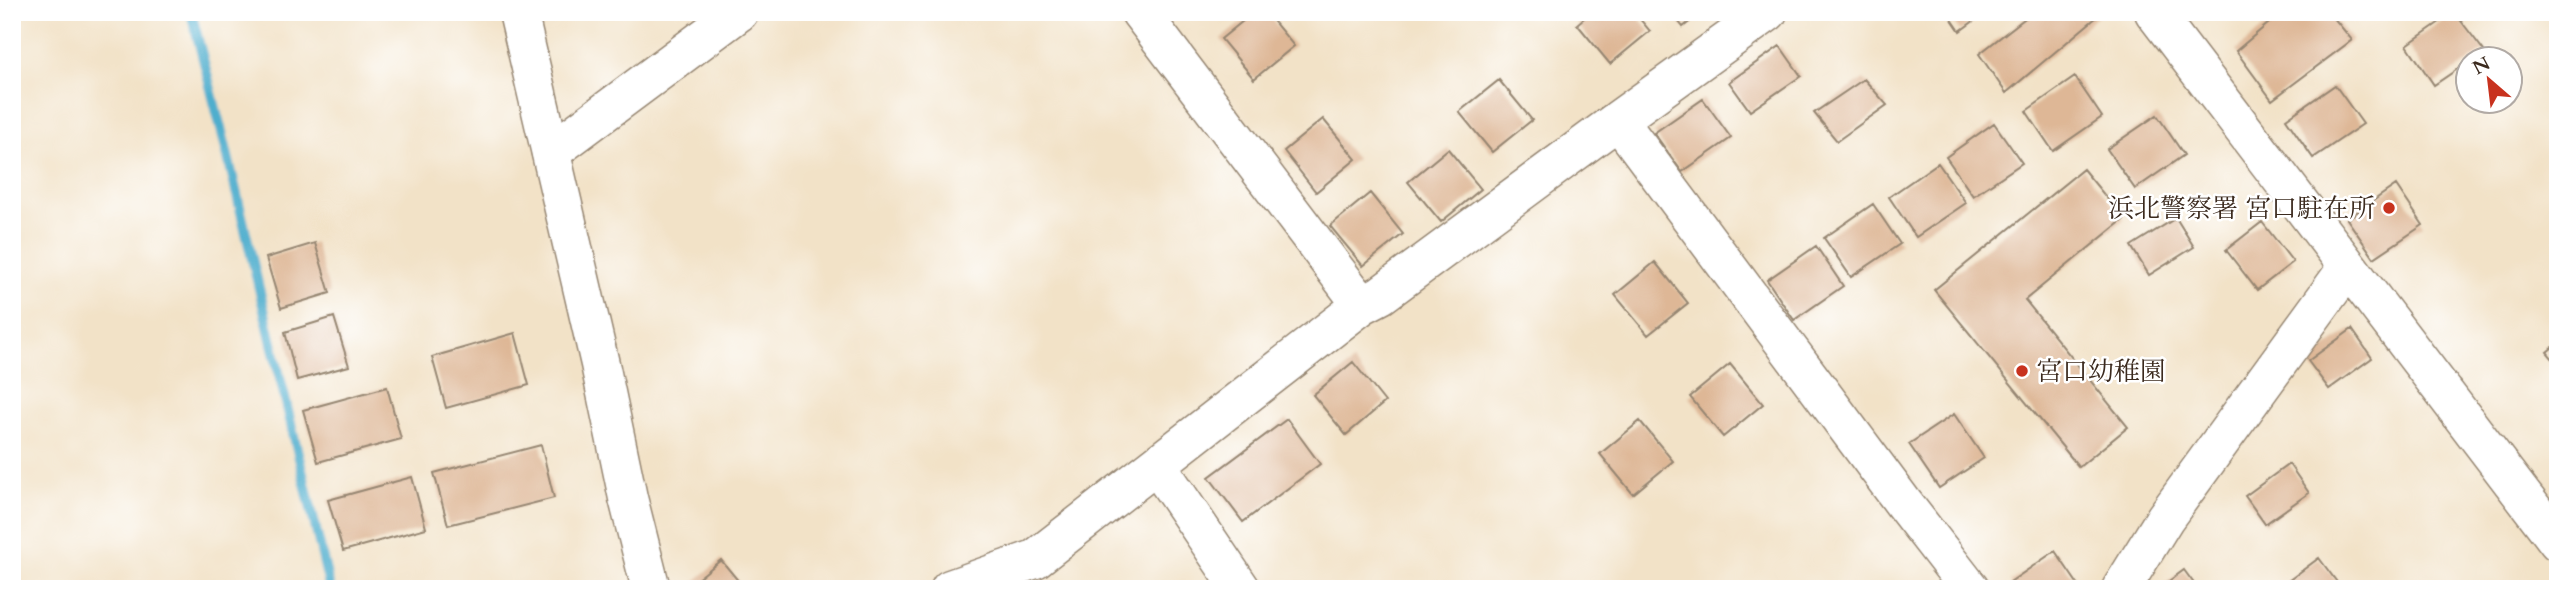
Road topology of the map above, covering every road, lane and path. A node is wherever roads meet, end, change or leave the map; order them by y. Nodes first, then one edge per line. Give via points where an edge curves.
1 (517, 12) edge
2 (739, 12) edge
3 (1140, 12) edge
4 (1768, 12) edge
5 (2154, 12) edge
6 (1618, 120) junction
7 (551, 152) junction
8 (2348, 267) junction
9 (1362, 305) junction
10 (1157, 465) junction
11 (2558, 542) edge
12 (651, 589) edge
13 (950, 589) edge
14 (1241, 589) edge
15 (1970, 589) edge
16 (2120, 589) edge

1 - 7 street
2 - 7 street
3 - 9 street
4 - 6 street
5 - 8 street
6 - 9 street
6 - 15 street
7 - 12 street
8 - 11 street
8 - 16 street via 2165,518
9 - 10 street
10 - 13 street via 1035,559
10 - 14 street

